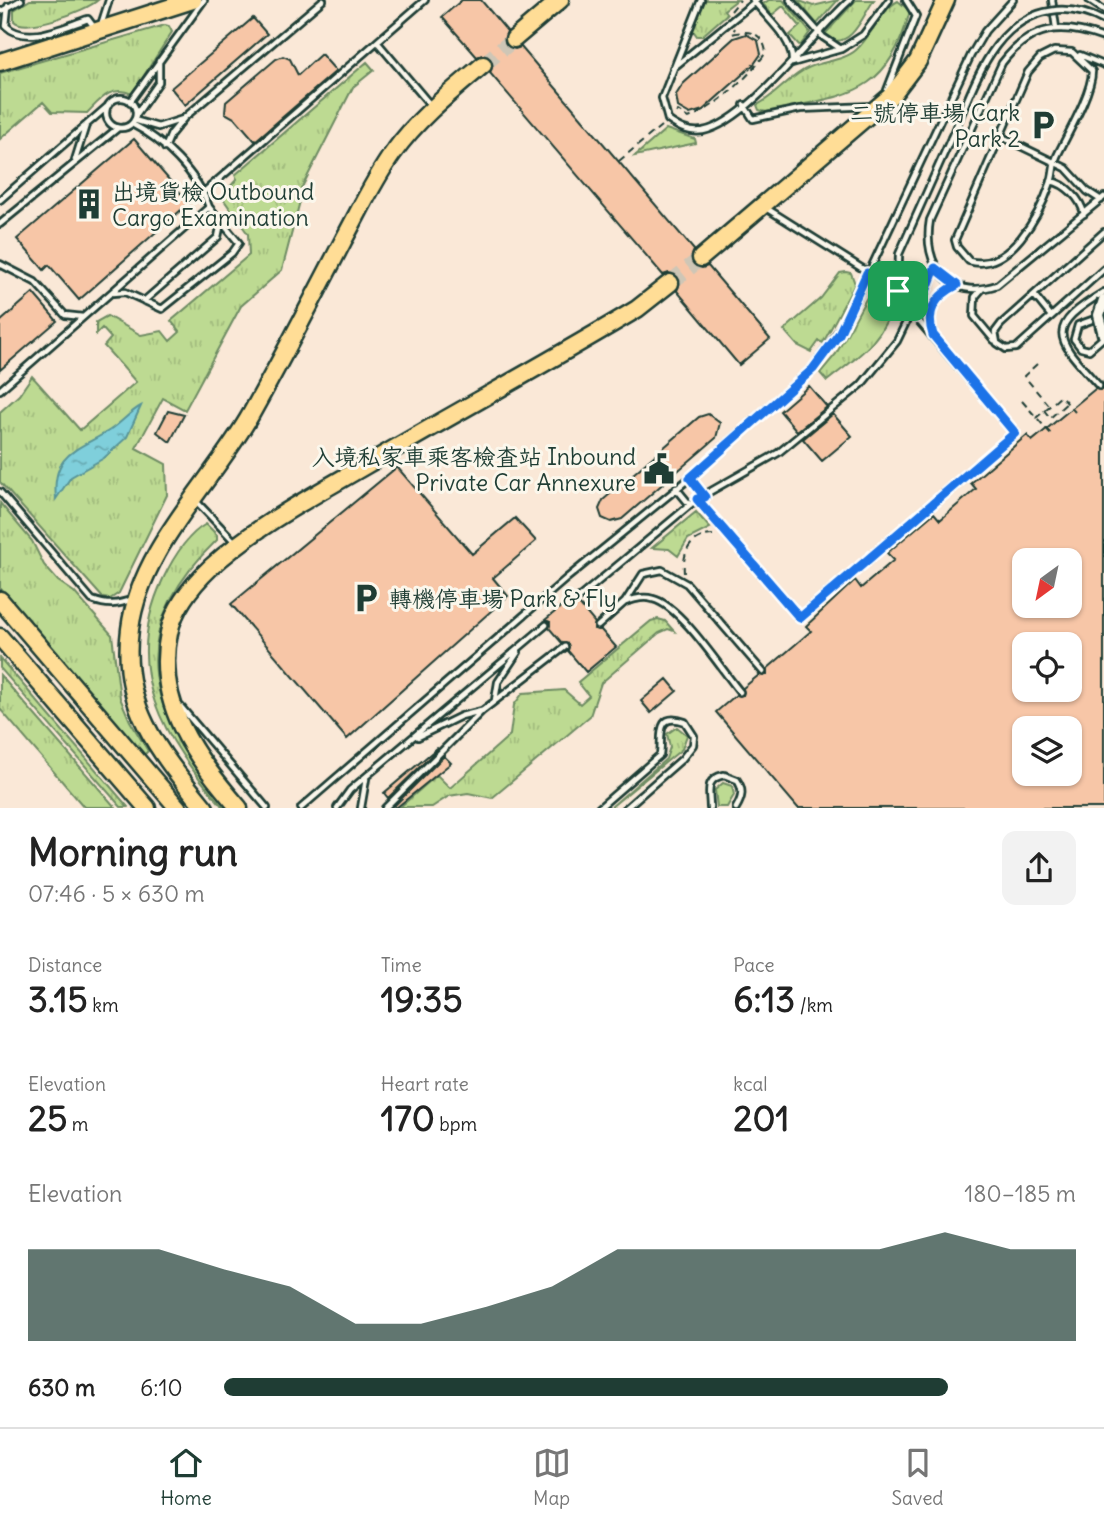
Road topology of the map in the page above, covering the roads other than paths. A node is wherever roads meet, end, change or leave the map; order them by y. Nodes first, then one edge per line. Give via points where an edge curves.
1 (20, 0) edge
2 (109, 0) edge
3 (193, 0) edge
4 (204, 0) edge
5 (323, 0) edge
6 (425, 0) edge
7 (560, 0) edge
8 (701, 0) edge
9 (790, 0) edge
10 (850, 0) edge
11 (889, 0) edge
12 (906, 0) edge
13 (1013, 0) edge
14 (1052, 0) edge
15 (1089, 0) edge
16 (755, 1) edge
17 (943, 2) edge
18 (8, 6) junction
19 (1104, 10) edge
20 (0, 12) edge
21 (1104, 21) edge
22 (1056, 28) junction
23 (818, 32) junction
24 (99, 33) junction
25 (1104, 38) edge
26 (514, 39) tunnel mouth
27 (378, 43) junction
28 (841, 49) junction
29 (1072, 52) junction
30 (6, 58) edge
31 (159, 60) junction
32 (792, 63) junction
33 (483, 65) tunnel mouth
34 (1104, 65) edge
35 (673, 68) junction
36 (131, 102) junction
37 (109, 105) junction
38 (744, 105) junction
39 (881, 106) junction
40 (433, 108) junction
41 (184, 118) junction
42 (134, 120) junction
43 (87, 123) junction
44 (118, 128) junction
45 (1000, 136) junction
46 (165, 148) junction
47 (75, 160) junction
48 (1054, 162) junction
49 (1052, 181) junction
50 (204, 192) junction
51 (1102, 199) edge
52 (0, 200) edge
53 (762, 206) junction
54 (209, 207) junction
55 (1084, 215) junction
56 (222, 222) junction
57 (0, 224) edge
58 (1104, 232) edge
59 (701, 258) tunnel mouth
60 (0, 264) edge
61 (935, 268) junction
62 (1104, 269) edge
63 (867, 273) junction
64 (670, 284) tunnel mouth
65 (957, 285) junction
66 (982, 289) junction
67 (898, 291) junction
68 (113, 292) junction
69 (1104, 292) edge
70 (1034, 295) junction
71 (1104, 300) edge
72 (144, 301) junction
73 (913, 314) junction
74 (1104, 315) edge
75 (1051, 316) junction
76 (84, 317) junction
77 (933, 335) junction
78 (1104, 336) edge
79 (997, 343) junction
80 (1099, 386) dead end
81 (0, 390) edge
82 (690, 478) junction
83 (676, 488) junction
84 (0, 492) edge
85 (705, 497) junction
86 (194, 499) junction
87 (697, 499) junction
88 (690, 505) junction
89 (239, 545) junction
90 (135, 599) junction
91 (0, 600) edge
92 (576, 600) dead end
93 (625, 602) junction
94 (546, 625) dead end
95 (598, 626) dead end
96 (0, 637) edge
97 (525, 643) junction
98 (565, 647) dead end
99 (763, 671) dead end
100 (168, 691) junction
101 (740, 692) dead end
102 (495, 700) junction
103 (482, 710) junction
104 (412, 740) junction
105 (366, 778) junction
106 (146, 807) edge
107 (178, 807) edge
108 (205, 807) edge
109 (239, 807) edge
110 (267, 807) edge
111 (301, 807) edge
112 (337, 807) edge
113 (361, 807) edge
114 (385, 807) edge
115 (599, 807) edge
116 (626, 807) edge
117 (710, 807) edge
118 (736, 807) edge

1 - 18 lane
2 - 24 lane
3 - 24 highway
4 - 31 lane
5 - 41 lane
6 - 27 lane
7 - 26 highway
8 - 35 lane
9 - 23 lane
10 - 23 lane
11 - 28 lane via 863,35
12 - 39 lane via 916,16
13 - 63 lane via 985,31
14 - 22 lane
15 - 19 lane
16 - 32 lane via 788,43
16 - 35 lane
17 - 39 highway via 910,75
18 - 20 lane
18 - 24 lane via 6,26 13,33 34,34 88,19
21 - 67 lane, bridge via 1080,11 1040,13 1015,25 991,52 902,243
22 - 25 lane via 1084,30
22 - 61 lane via 1025,40 1002,63 930,220 928,243
23 - 28 lane
23 - 32 lane
24 - 30 highway
27 - 40 lane
27 - 50 lane
28 - 32 lane
29 - 34 lane
29 - 45 lane via 1055,51 1034,65
29 - 48 lane via 1089,66 1092,77
31 - 36 lane
31 - 42 lane via 159,82
32 - 38 lane
33 - 40 highway
35 - 38 lane via 662,98 668,120 685,131 704,130 725,121
36 - 37 lane via 121,98
36 - 42 lane
37 - 43 lane
37 - 44 lane via 107,119
38 - 39 lane via 753,119 800,109
39 - 53 highway
40 - 86 highway via 381,172 251,414
41 - 42 lane via 158,127
41 - 46 lane
42 - 44 lane
42 - 46 lane
43 - 47 lane
43 - 52 lane
44 - 47 lane
45 - 48 lane
45 - 49 lane via 955,240 969,261 987,263 998,258 1031,228
46 - 50 lane
47 - 57 lane
48 - 49 lane
48 - 51 lane
49 - 55 lane via 1066,186
50 - 54 lane
51 - 55 lane
53 - 59 highway
53 - 63 lane
54 - 56 lane
54 - 68 lane
55 - 66 lane via 1004,282
56 - 72 lane via 218,237
56 - 72 lane via 239,243 232,253 170,305 162,309
58 - 70 lane
60 - 76 lane via 35,282 65,315
61 - 65 lane
61 - 73 lane
62 - 75 lane
63 - 67 lane
63 - 82 lane via 839,334 813,369
64 - 89 highway via 628,315 316,494
65 - 66 lane
65 - 77 lane via 940,295 932,307
66 - 79 lane via 975,297 974,316
67 - 73 lane
68 - 72 lane
68 - 76 lane
69 - 80 lane via 1071,312 1063,335 1066,348
70 - 75 lane
70 - 79 lane via 998,328
71 - 78 street, bridge via 1099,315
73 - 77 lane
73 - 85 lane via 861,385 778,453
74 - 78 lane via 1078,325 1073,336 1078,346 1089,350
75 - 79 lane via 1016,348 1006,349
76 - 81 lane
77 - 87 lane via 1015,433 800,618
82 - 83 lane
82 - 85 lane
83 - 88 lane
83 - 111 lane
84 - 90 lane via 92,600 117,605
85 - 87 lane
86 - 89 lane
86 - 90 highway via 147,569
87 - 88 lane
88 - 92 lane
89 - 100 highway via 199,579 174,616 166,652
90 - 108 highway via 128,657 134,695 162,757
91 - 107 highway
93 - 95 lane
93 - 99 lane via 643,574 652,570 674,575
93 - 101 lane via 654,599 673,610
94 - 97 lane
96 - 106 highway
97 - 102 lane via 498,682
97 - 104 lane
98 - 102 lane
100 - 109 highway via 189,743
100 - 110 lane
102 - 103 lane
103 - 104 lane
103 - 114 lane
104 - 105 lane
105 - 112 lane
105 - 113 lane
115 - 116 lane via 660,755 663,726 674,720 685,722 694,736 688,752
117 - 118 lane via 709,785 724,775 737,780 741,788

